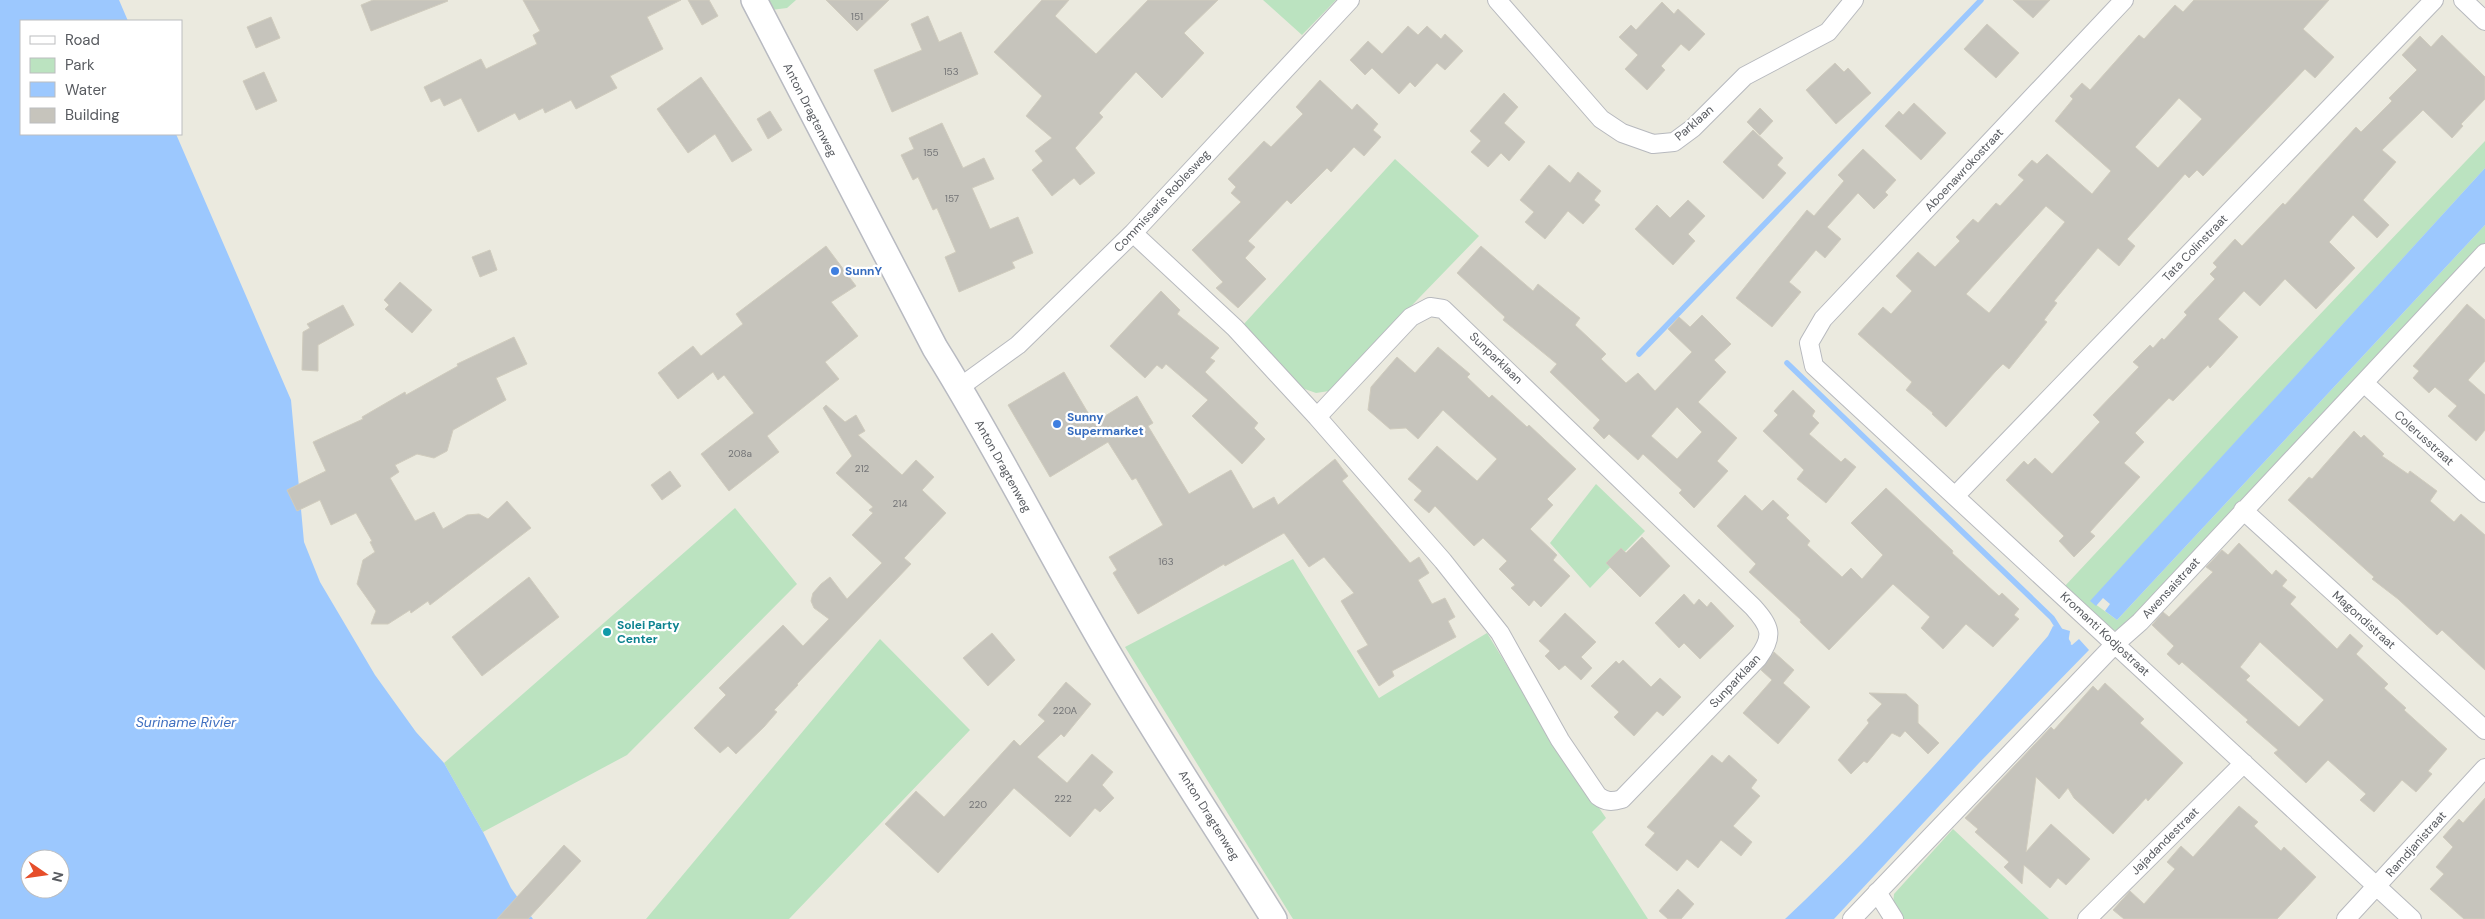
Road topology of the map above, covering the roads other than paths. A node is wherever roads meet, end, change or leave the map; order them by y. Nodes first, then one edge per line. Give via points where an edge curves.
1 (754, 0) edge
2 (1350, 0) edge
3 (1497, 0) edge
4 (1854, 0) edge
5 (2124, 0) edge
6 (2434, 0) edge
7 (2463, 0) edge
8 (2485, 21) edge
9 (1133, 233) junction
10 (2482, 261) edge
11 (1809, 343) joint
12 (2364, 383) junction
13 (960, 387) junction
14 (1317, 417) junction
15 (2485, 493) edge
16 (1956, 495) junction
17 (2243, 510) junction
18 (2115, 644) junction
19 (2485, 730) edge
20 (2244, 763) junction
21 (2485, 768) edge
22 (2377, 886) junction
23 (1877, 892) junction
24 (1274, 919) edge
25 (1852, 919) edge
26 (1894, 919) edge
27 (2087, 919) edge
28 (2346, 919) edge
29 (2412, 919) edge

1 - 13 main road, Anton Dragtenweg via 935,348
2 - 9 street, Commissaris Roblesweg
3 - 4 street, Parklaan via 1601,118 1622,134 1653,144 1674,142 1693,128 1745,76 1828,32
5 - 11 street, Aboenawrokostraat via 1823,319
6 - 16 street, Tata Colinstraat
7 - 8 street
9 - 13 street, Commissaris Roblesweg via 1018,345
9 - 14 street, Sunparklaan via 1235,328
10 - 12 street, Awensaistraat
11 - 16 street, Kromanti Kodjostraat via 1814,366
12 - 15 street, Colerusstraat
12 - 17 street, Awensaistraat
13 - 24 main road, Anton Dragtenweg via 1113,662
14 - 14 street, Sunparklaan via 1444,562 1500,633 1560,740 1604,800 1622,799 1767,646 1769,633 1765,620 1754,607 1443,309 1430,307 1411,318
16 - 18 street, Kromanti Kodjostraat
17 - 18 street, Awensaistraat via 2140,622
17 - 19 street, Magondistraat
18 - 20 street, Kromanti Kodjostraat
18 - 23 street, Awensaistraat
20 - 22 street, Kromanti Kodjostraat
20 - 27 street, Jajadandestraat
21 - 22 street, Ramdjanistraat
22 - 28 street, Ramdjanistraat
22 - 29 street, Kromanti Kodjostraat
23 - 25 street, Awensaistraat
23 - 26 street

